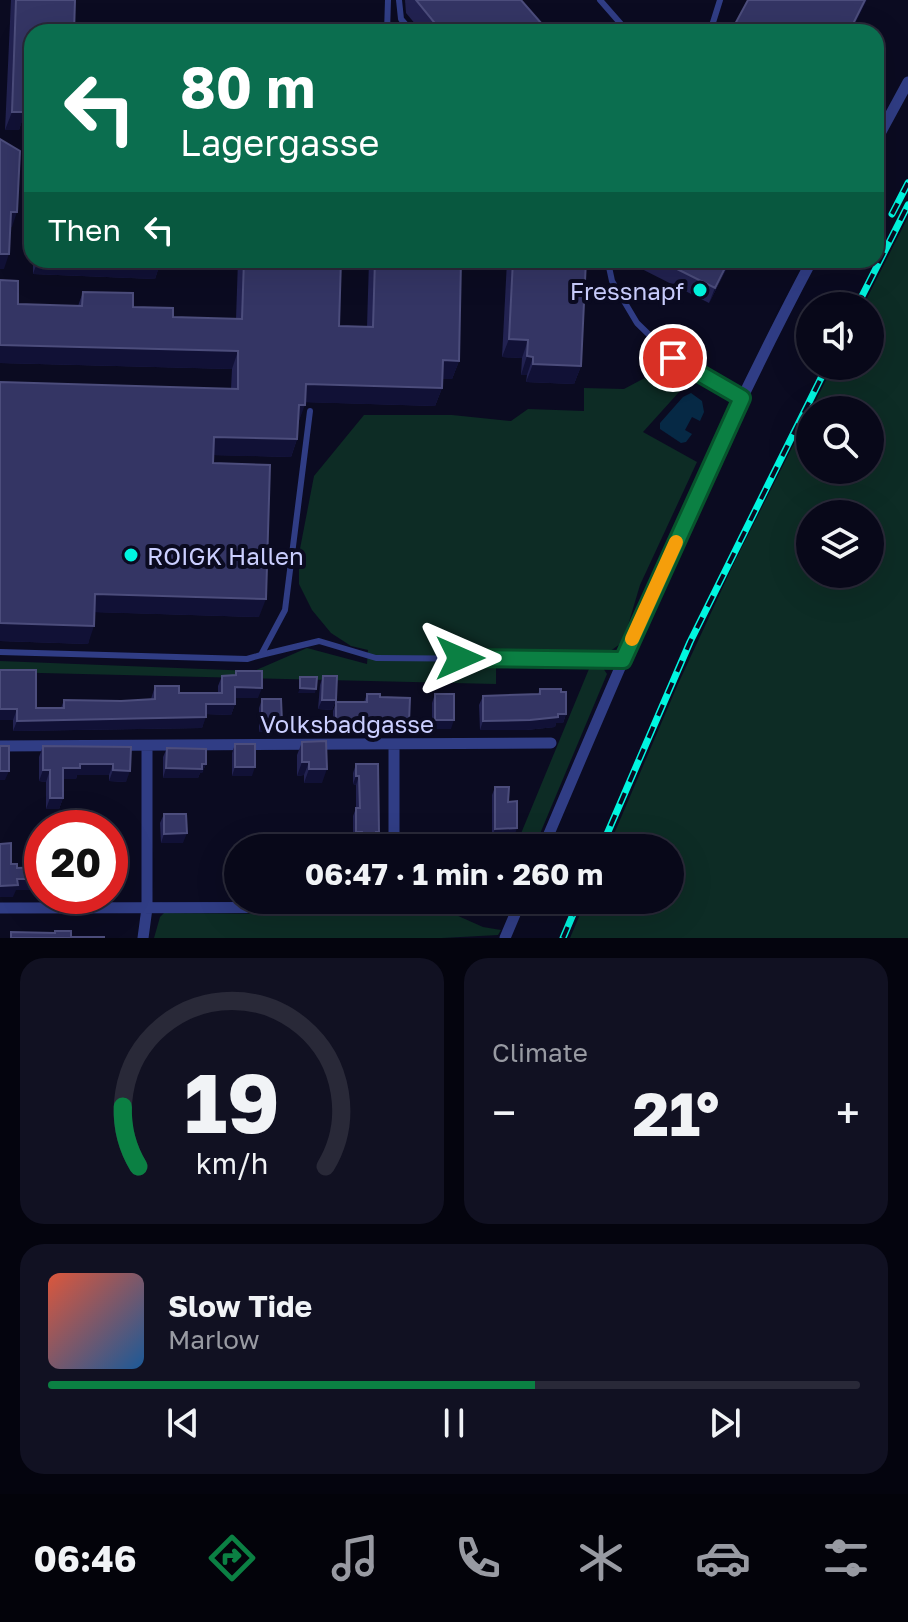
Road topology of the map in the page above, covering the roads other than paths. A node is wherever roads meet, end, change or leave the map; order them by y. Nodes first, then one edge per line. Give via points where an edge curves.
1 (388, 0) edge
2 (399, 0) edge
3 (600, 0) edge
4 (720, 0) edge
5 (387, 24) edge
6 (405, 24) edge
7 (621, 24) edge
8 (712, 24) edge
9 (908, 82) edge
10 (884, 126) edge
11 (609, 268) edge
12 (808, 268) edge
13 (742, 398) junction
14 (310, 411) dead end
15 (0, 652) edge
16 (261, 655) junction
17 (623, 660) junction
18 (551, 743) dead end
19 (394, 745) junction
20 (0, 746) edge
21 (147, 746) junction
22 (394, 834) edge
23 (549, 834) edge
24 (224, 907) edge
25 (0, 908) edge
26 (147, 908) junction
27 (515, 914) edge
28 (143, 938) edge
29 (505, 938) edge

1 - 5 lane
2 - 6 lane
3 - 7 lane
4 - 8 lane
9 - 10 street
11 - 13 lane via 637,323 673,358
12 - 13 street
13 - 17 street
14 - 16 lane via 285,610
15 - 16 lane via 247,659
16 - 17 lane via 319,641 376,658
17 - 23 street
18 - 19 street, Volksbadgasse
19 - 21 street, Volksbadgasse
19 - 22 street
20 - 21 street, Volksbadgasse
21 - 26 street
24 - 26 street
25 - 26 street
26 - 28 street
27 - 29 street

